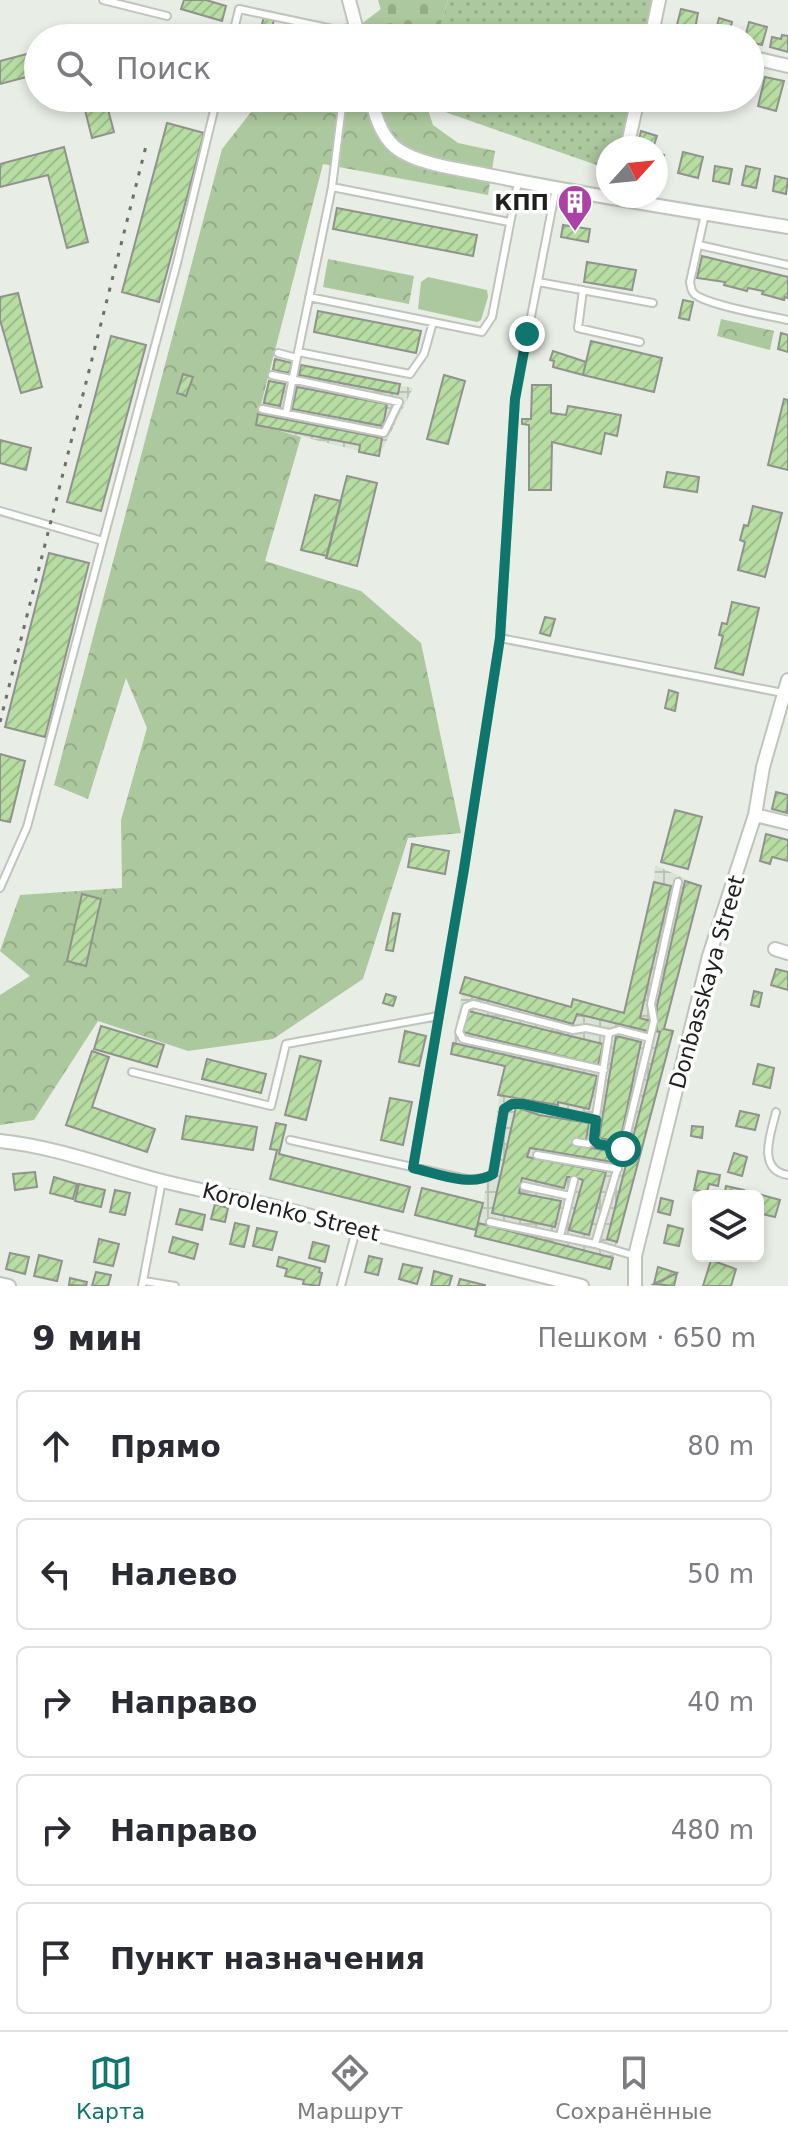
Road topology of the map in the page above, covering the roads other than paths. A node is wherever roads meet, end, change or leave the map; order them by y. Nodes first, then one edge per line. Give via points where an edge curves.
1 (103, 0) edge
2 (349, 0) edge
3 (659, 0) edge
4 (167, 16) dead end
5 (235, 24) edge
6 (298, 24) edge
7 (355, 24) edge
8 (654, 24) edge
9 (764, 60) edge
10 (788, 66) edge
11 (213, 112) edge
12 (341, 112) edge
13 (376, 112) edge
14 (635, 112) edge
15 (630, 136) edge
16 (518, 181) junction
17 (332, 187) junction
18 (556, 188) junction
19 (596, 195) edge
20 (668, 207) edge
21 (705, 214) junction
22 (509, 222) junction
23 (788, 227) edge
24 (699, 245) junction
25 (788, 265) edge
26 (538, 282) junction
27 (583, 290) junction
28 (309, 297) junction
29 (653, 303) dead end
30 (788, 320) edge
31 (433, 322) junction
32 (640, 342) dead end
33 (278, 353) dead end
34 (298, 355) junction
35 (272, 375) dead end
36 (293, 380) junction
37 (262, 409) dead end
38 (286, 413) junction
39 (0, 511) edge
40 (103, 541) junction
41 (500, 638) junction
42 (788, 680) edge
43 (785, 700) edge
44 (755, 815) junction
45 (788, 823) edge
46 (678, 882) dead end
47 (0, 888) edge
48 (775, 949) dead end
49 (788, 953) edge
50 (438, 1016) junction
51 (609, 1033) junction
52 (650, 1038) junction
53 (604, 1070) junction
54 (132, 1072) dead end
55 (776, 1112) dead end
56 (596, 1120) junction
57 (290, 1140) dead end
58 (594, 1140) junction
59 (0, 1141) edge
60 (576, 1142) dead end
61 (623, 1149) junction
62 (537, 1155) dead end
63 (413, 1168) junction
64 (618, 1169) junction
65 (788, 1175) edge
66 (574, 1180) dead end
67 (162, 1181) junction
68 (524, 1186) dead end
69 (570, 1196) junction
70 (490, 1222) dead end
71 (356, 1230) junction
72 (560, 1236) junction
73 (595, 1244) junction
74 (635, 1256) junction
75 (143, 1283) edge
76 (0, 1284) edge
77 (9, 1286) edge
78 (175, 1286) edge
79 (341, 1286) edge
80 (582, 1286) edge
81 (635, 1286) edge

1 - 4 lane
2 - 7 street
3 - 8 street
5 - 6 lane via 239,9
9 - 10 street
11 - 40 lane
12 - 17 lane
13 - 16 street via 391,144 402,152
14 - 15 street
16 - 18 street
16 - 22 lane
17 - 22 lane
17 - 28 lane
18 - 19 street
18 - 26 lane
20 - 21 street
21 - 23 street
21 - 24 lane
22 - 31 lane via 492,317 482,332
24 - 25 lane
24 - 30 lane via 690,282 697,297
26 - 27 lane
26 - 41 lane via 515,399
27 - 29 lane
27 - 32 lane via 578,328
28 - 31 lane
28 - 34 lane
31 - 34 lane via 424,354 410,374
33 - 34 lane
34 - 36 lane
35 - 36 lane
36 - 38 lane
36 - 38 lane via 399,402 384,433
37 - 38 lane
39 - 40 lane
40 - 47 lane via 27,827
41 - 43 lane
41 - 50 lane
42 - 43 street, Donbasskaya Street
43 - 44 street, Donbasskaya Street via 763,767
44 - 45 street
44 - 74 street, Donbasskaya Street via 709,956
46 - 52 lane via 651,1004
48 - 49 street
50 - 54 lane via 286,1044 271,1106
50 - 63 lane
51 - 52 lane via 619,1030
51 - 53 lane
51 - 53 lane via 573,1030 473,1004 466,1007 459,1032 463,1039
52 - 61 lane
53 - 56 lane
55 - 65 lane via 768,1158 772,1168
56 - 58 lane
56 - 63 lane via 512,1104 504,1109 493,1174 471,1180
57 - 63 lane
58 - 60 lane
58 - 61 lane
59 - 67 street, Korolenko Street via 50,1149
61 - 64 lane
62 - 64 lane
64 - 73 lane
66 - 69 lane
67 - 71 street, Korolenko Street
67 - 75 lane
68 - 69 lane
69 - 72 lane
70 - 72 lane
71 - 79 lane
71 - 80 street, Korolenko Street
72 - 73 lane
73 - 74 lane
74 - 81 street, Donbasskaya Street
75 - 78 lane
76 - 77 street

